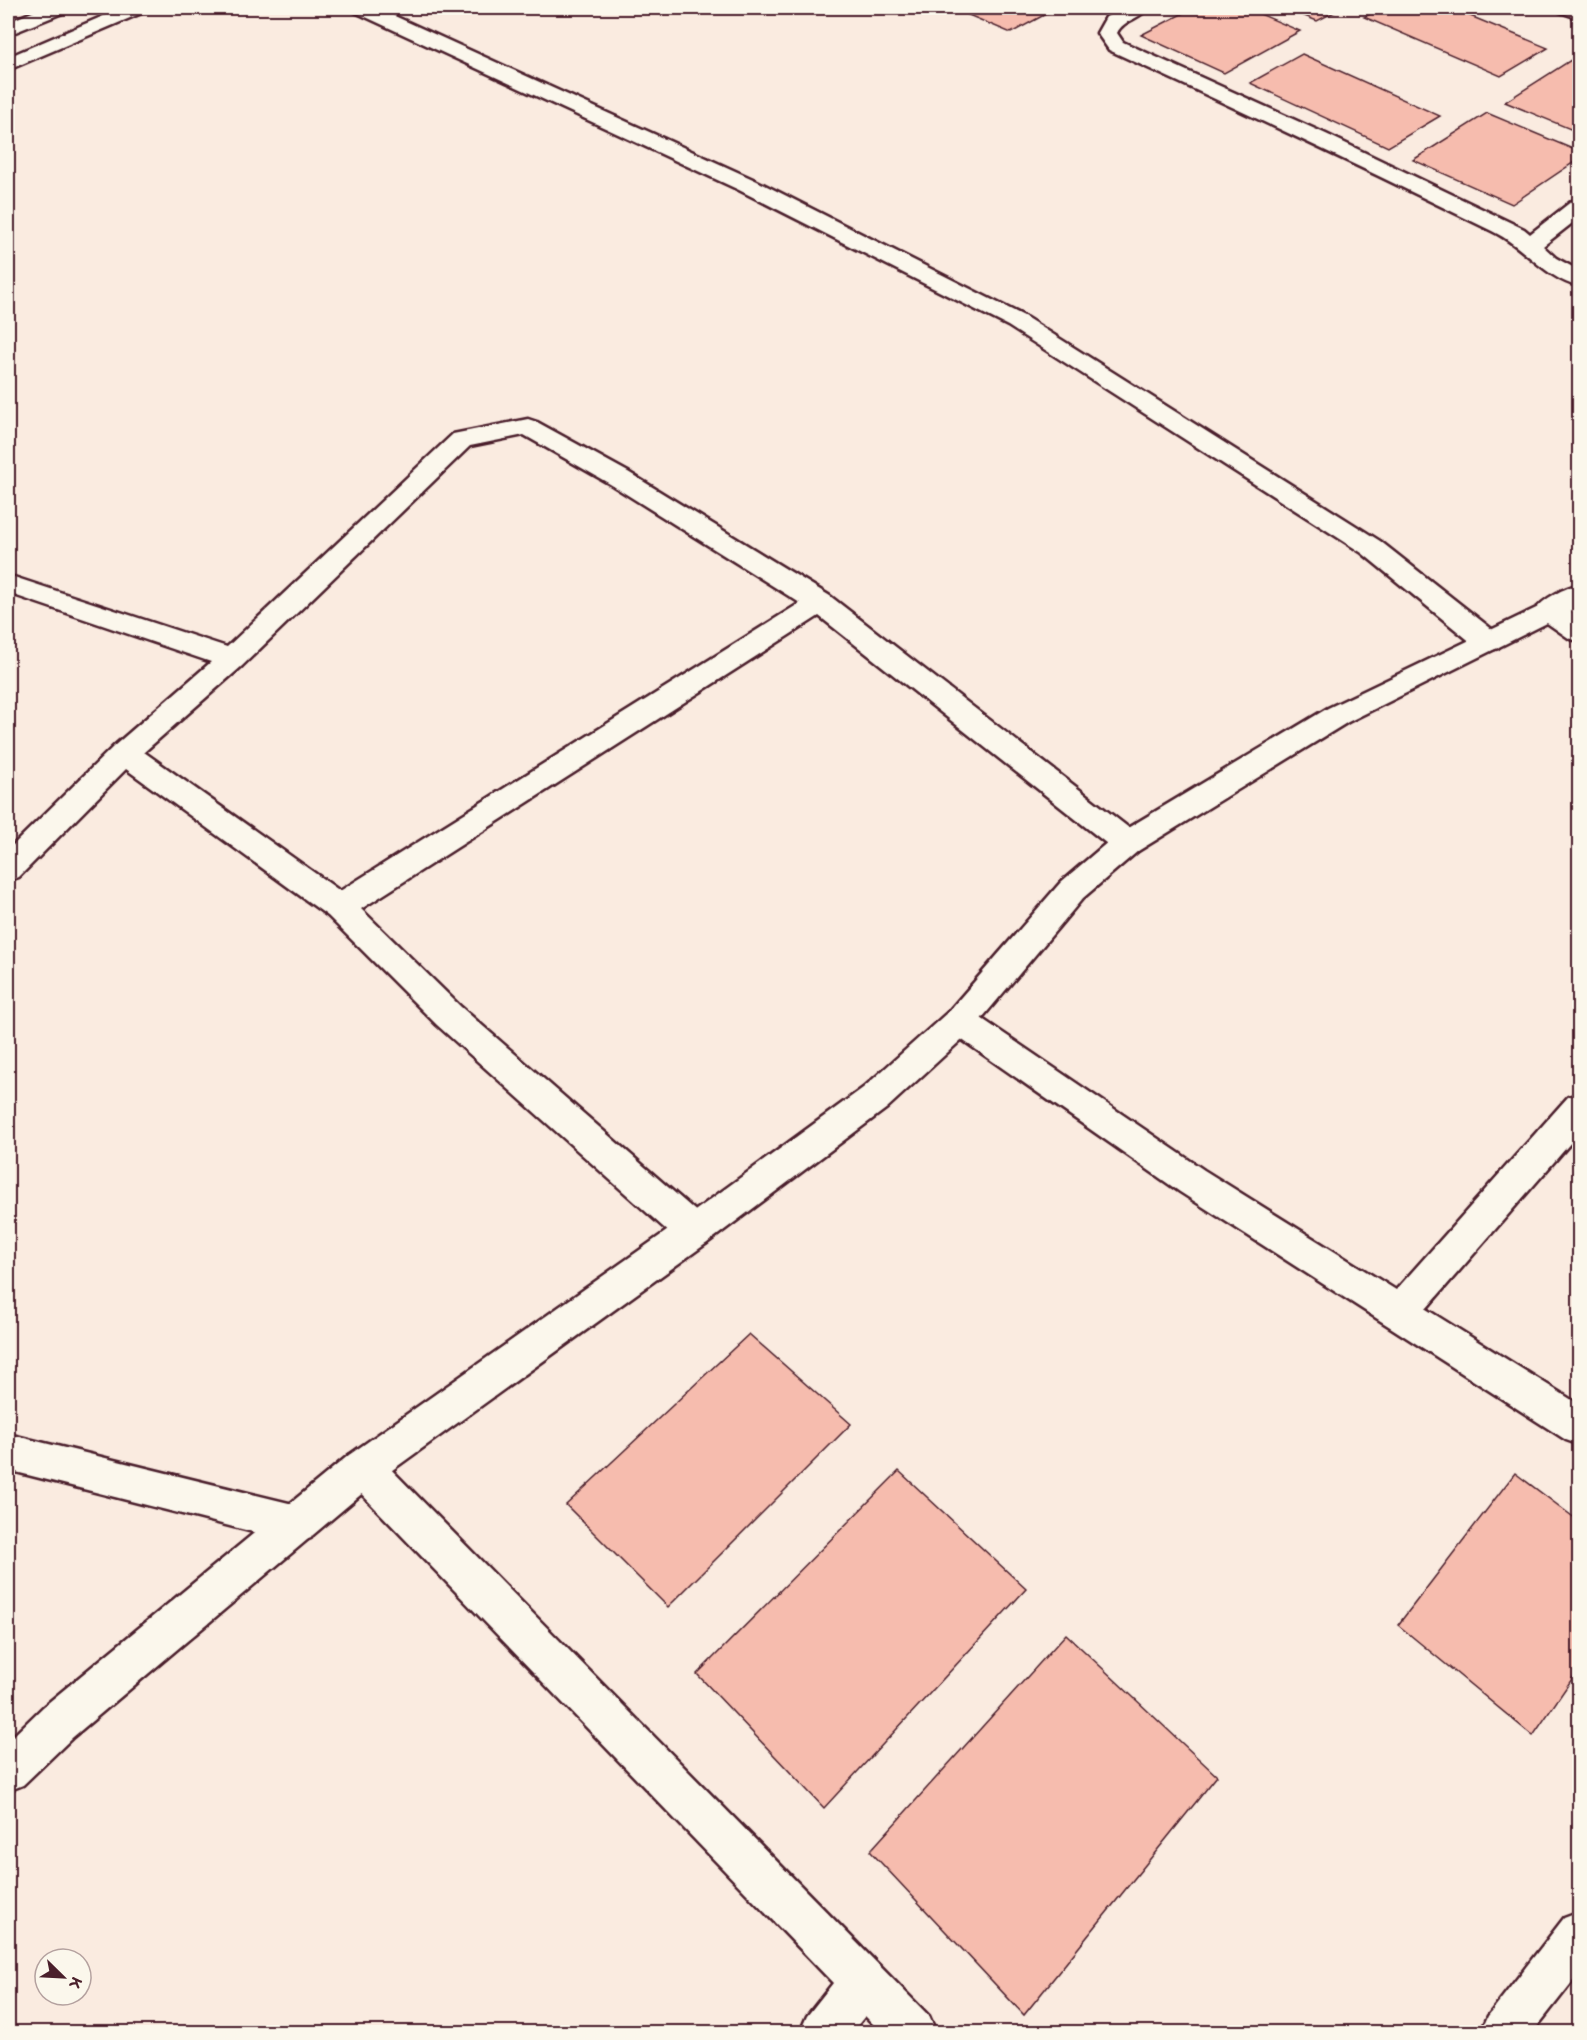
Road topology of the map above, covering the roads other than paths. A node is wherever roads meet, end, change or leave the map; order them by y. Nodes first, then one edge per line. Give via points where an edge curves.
1 (58, 8) edge
2 (137, 8) edge
3 (362, 8) edge
4 (1138, 8) edge
5 (1567, 8) edge
6 (1580, 13) edge
7 (8, 28) edge
8 (8, 64) edge
9 (1580, 206) edge
10 (1528, 246) junction
11 (1580, 280) edge
12 (8, 584) edge
13 (1580, 593) edge
14 (820, 603) junction
15 (1549, 611) junction
16 (1580, 632) edge
17 (1488, 641) junction
18 (232, 659) junction
19 (124, 753) junction
20 (1127, 843) junction
21 (8, 869) edge
22 (339, 907) junction
23 (960, 1021) junction
24 (1580, 1107) edge
25 (694, 1232) junction
26 (1399, 1313) junction
27 (1580, 1427) edge
28 (8, 1452) edge
29 (363, 1468) junction
30 (297, 1524) junction
31 (8, 1770) edge
32 (1580, 1934) edge
33 (863, 1983) junction
34 (823, 2032) edge
35 (913, 2032) edge
36 (1504, 2032) edge

1 - 7 main road
2 - 8 main road
3 - 17 main road via 747,185 1016,321 1371,547
4 - 10 main road via 1113,21 1107,33 1116,46 1330,143 1516,234
5 - 6 main road
9 - 10 main road
10 - 11 main road via 1548,264
12 - 18 main road
13 - 15 main road
14 - 18 main road via 619,477 528,427 462,440
14 - 20 main road
14 - 22 main road
15 - 16 main road
15 - 17 main road
17 - 20 main road via 1338,715
18 - 19 main road
19 - 21 main road
19 - 22 main road
20 - 23 main road via 1072,890
22 - 25 main road via 449,1016
23 - 25 main road via 875,1098
23 - 26 main road via 1192,1181
24 - 26 main road
25 - 29 main road
26 - 27 main road
28 - 30 main road
29 - 30 main road
29 - 33 main road
30 - 31 main road via 58,1722
32 - 36 main road
33 - 34 main road
33 - 35 main road

